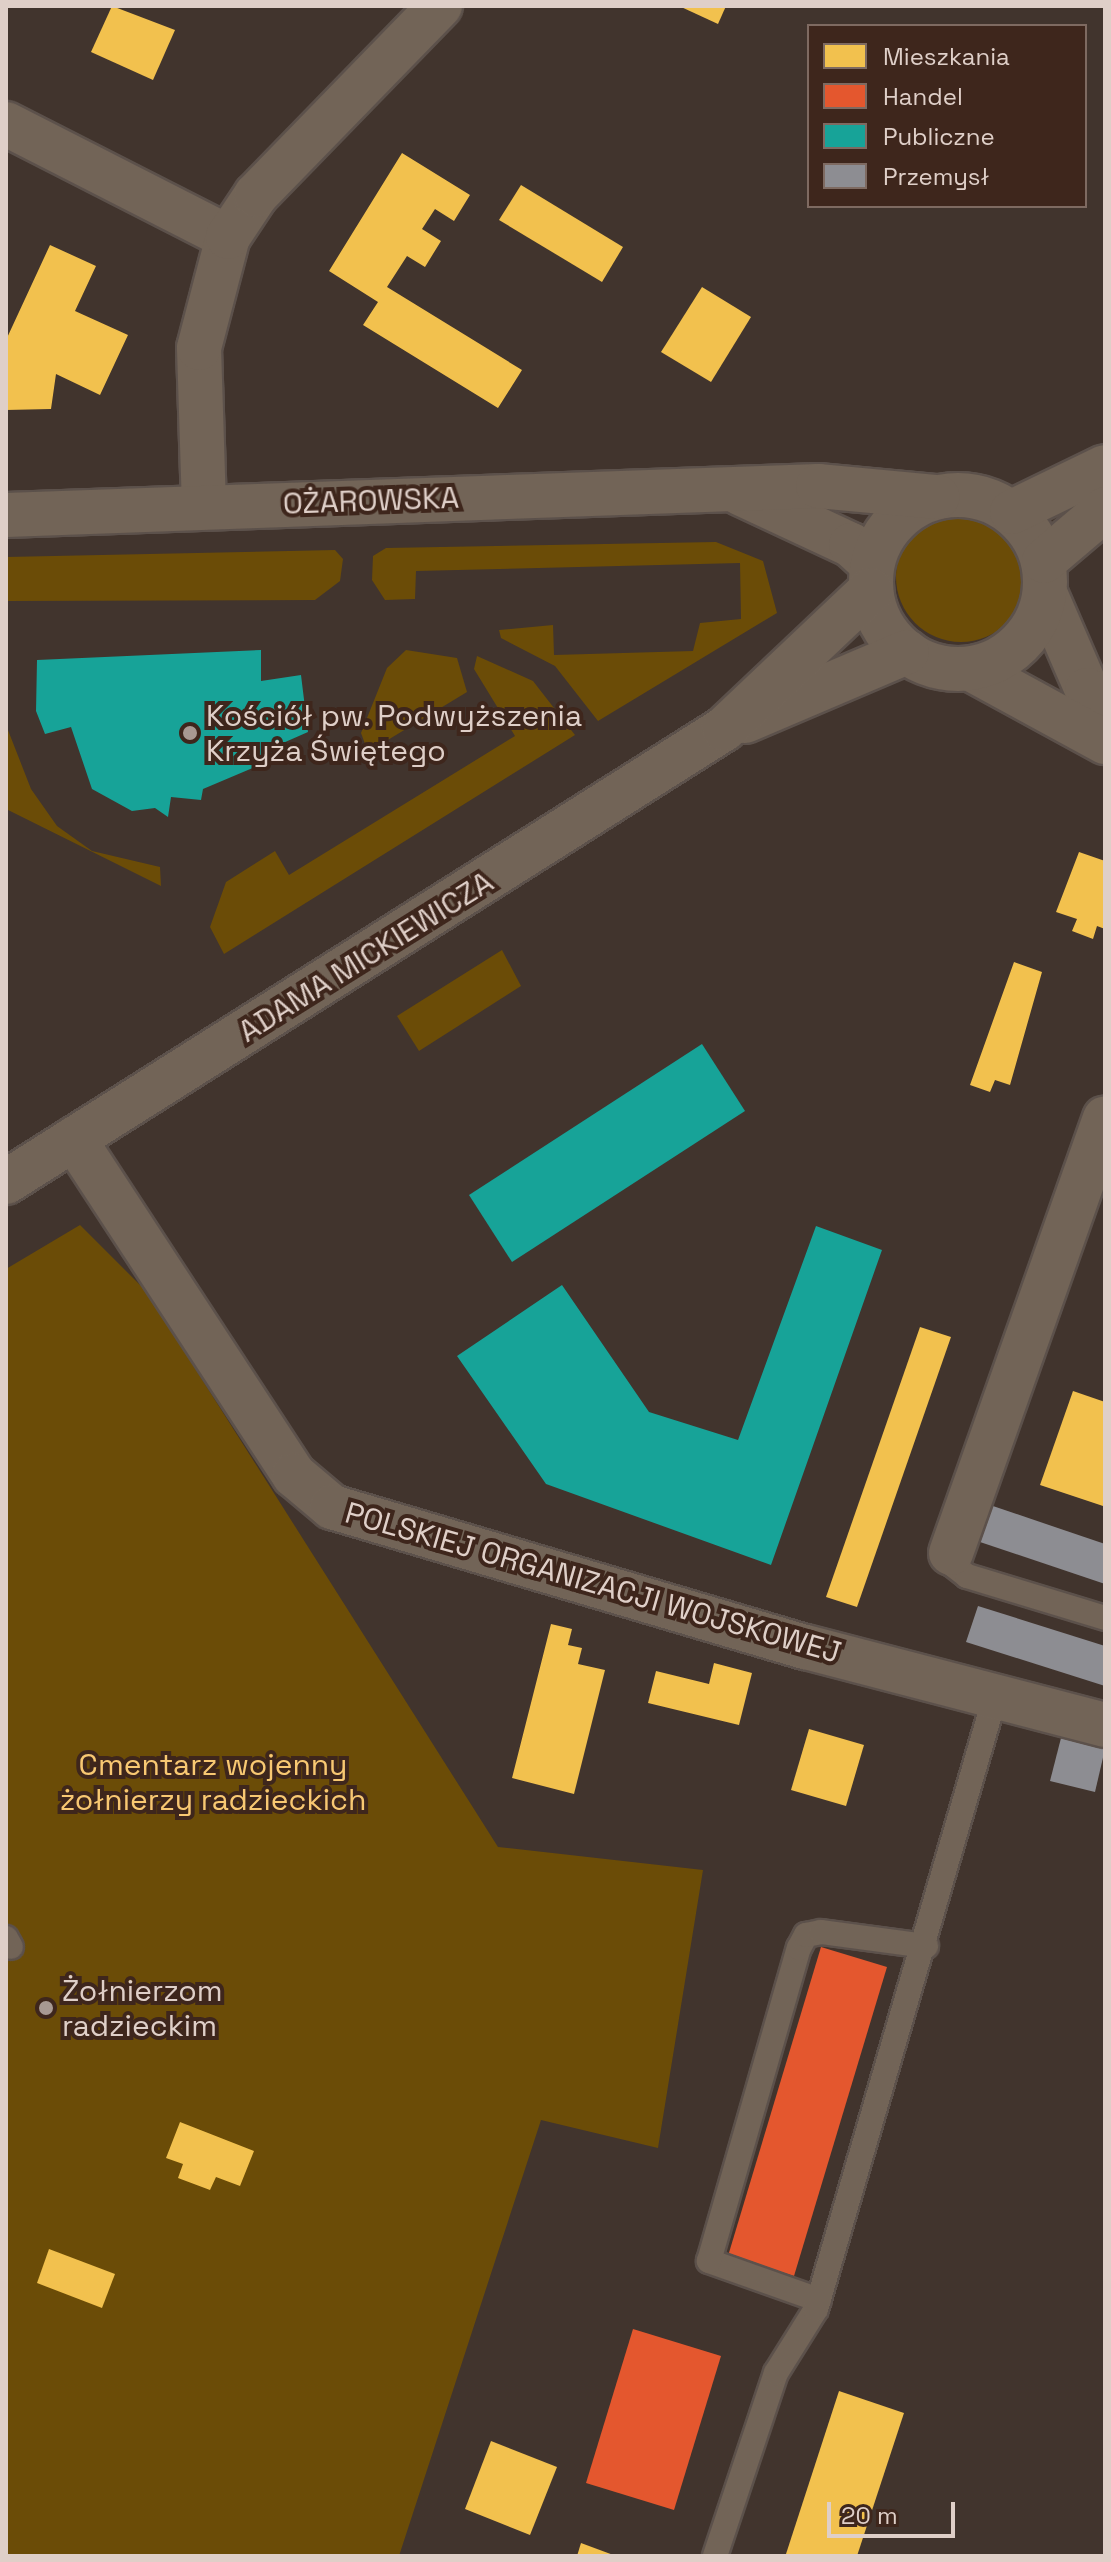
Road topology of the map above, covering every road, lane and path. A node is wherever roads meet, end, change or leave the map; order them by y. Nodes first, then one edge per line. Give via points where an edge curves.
1 (440, 6) edge
2 (6, 124) edge
3 (228, 237) junction
4 (1105, 467) edge
5 (737, 491) junction
6 (937, 497) junction
7 (204, 507) junction
8 (1105, 509) edge
9 (1012, 512) junction
10 (6, 515) edge
11 (871, 576) junction
12 (1045, 577) junction
13 (907, 652) junction
14 (971, 669) junction
15 (1105, 712) edge
16 (724, 729) junction
17 (1105, 742) edge
18 (1105, 1119) edge
19 (74, 1139) junction
20 (6, 1182) edge
21 (951, 1553) joint
22 (1105, 1618) edge
23 (995, 1697) junction
24 (1105, 1725) edge
25 (926, 1946) junction
26 (819, 2300) junction
27 (715, 2556) edge

1 - 3 street via 256,195
2 - 3 street
3 - 7 street via 199,348
4 - 9 street
5 - 6 street, OŻAROWSKA via 818,486
5 - 7 street, OŻAROWSKA
5 - 11 street, OŻAROWSKA via 851,545
6 - 9 street via 977,495
6 - 11 street via 902,515
7 - 10 street, OŻAROWSKA
8 - 12 street
9 - 12 street
11 - 13 street via 881,624
11 - 16 street, ADAMA MICKIEWICZA
12 - 14 street via 1021,644
12 - 15 street via 1087,690
13 - 14 street via 937,667
13 - 16 street, ADAMA MICKIEWICZA
14 - 17 street
16 - 19 street, ADAMA MICKIEWICZA
18 - 21 street
19 - 20 street, ADAMA MICKIEWICZA
19 - 23 street, POLSKIEJ ORGANIZACJI WOJSKOWEJ via 286,1465 332,1507
21 - 22 lane via 953,1565 967,1576
23 - 24 street, POLSKIEJ ORGANIZACJI WOJSKOWEJ
23 - 25 lane
25 - 26 lane
25 - 26 lane via 821,1932 806,1935 799,1948 709,2261
26 - 27 lane via 799,2345 776,2373

